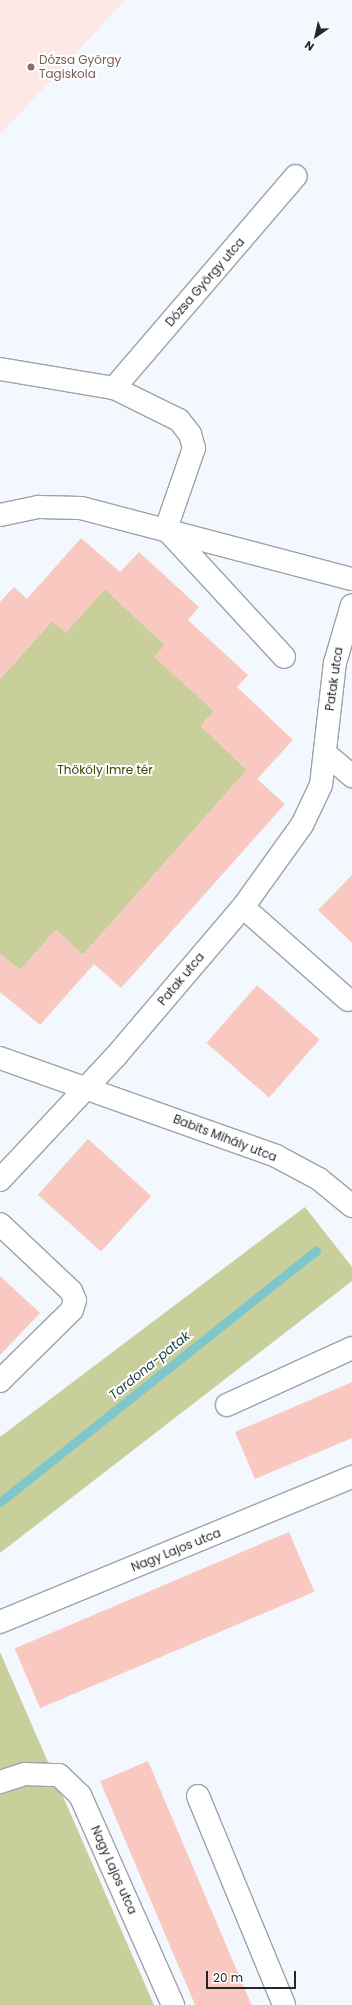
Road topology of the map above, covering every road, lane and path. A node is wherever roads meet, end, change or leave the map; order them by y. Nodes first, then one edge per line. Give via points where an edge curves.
1 (296, 176) dead end
2 (0, 369) edge
3 (114, 388) junction
4 (0, 515) edge
5 (166, 529) junction
6 (352, 579) edge
7 (352, 606) edge
8 (284, 657) dead end
9 (327, 755) junction
10 (352, 776) edge
11 (243, 907) junction
12 (348, 1000) dead end
13 (0, 1058) edge
14 (88, 1087) junction
15 (0, 1180) edge
16 (352, 1206) edge
17 (0, 1224) edge
18 (352, 1348) edge
19 (0, 1381) edge
20 (227, 1405) dead end
21 (352, 1477) edge
22 (0, 1622) edge
23 (0, 1782) edge
24 (198, 1796) dead end
25 (173, 2005) edge
26 (284, 2005) edge

1 - 3 street, Dózsa György utca
2 - 3 street
3 - 5 street via 180,420 190,434 194,448 190,468
4 - 5 street via 56,506
5 - 6 street
5 - 8 street
7 - 9 street, Patak utca via 335,663
9 - 10 street
9 - 11 street, Patak utca via 322,785 302,825
11 - 12 street
11 - 14 street, Patak utca
13 - 14 street
14 - 15 street, Patak utca
14 - 16 street, Babits Mihály utca via 276,1156 319,1179
17 - 19 street via 71,1291 75,1300 68,1314
18 - 20 street
21 - 22 street, Nagy Lajos utca
23 - 25 street, Nagy Lajos utca via 25,1774 59,1775 80,1795
24 - 26 street

